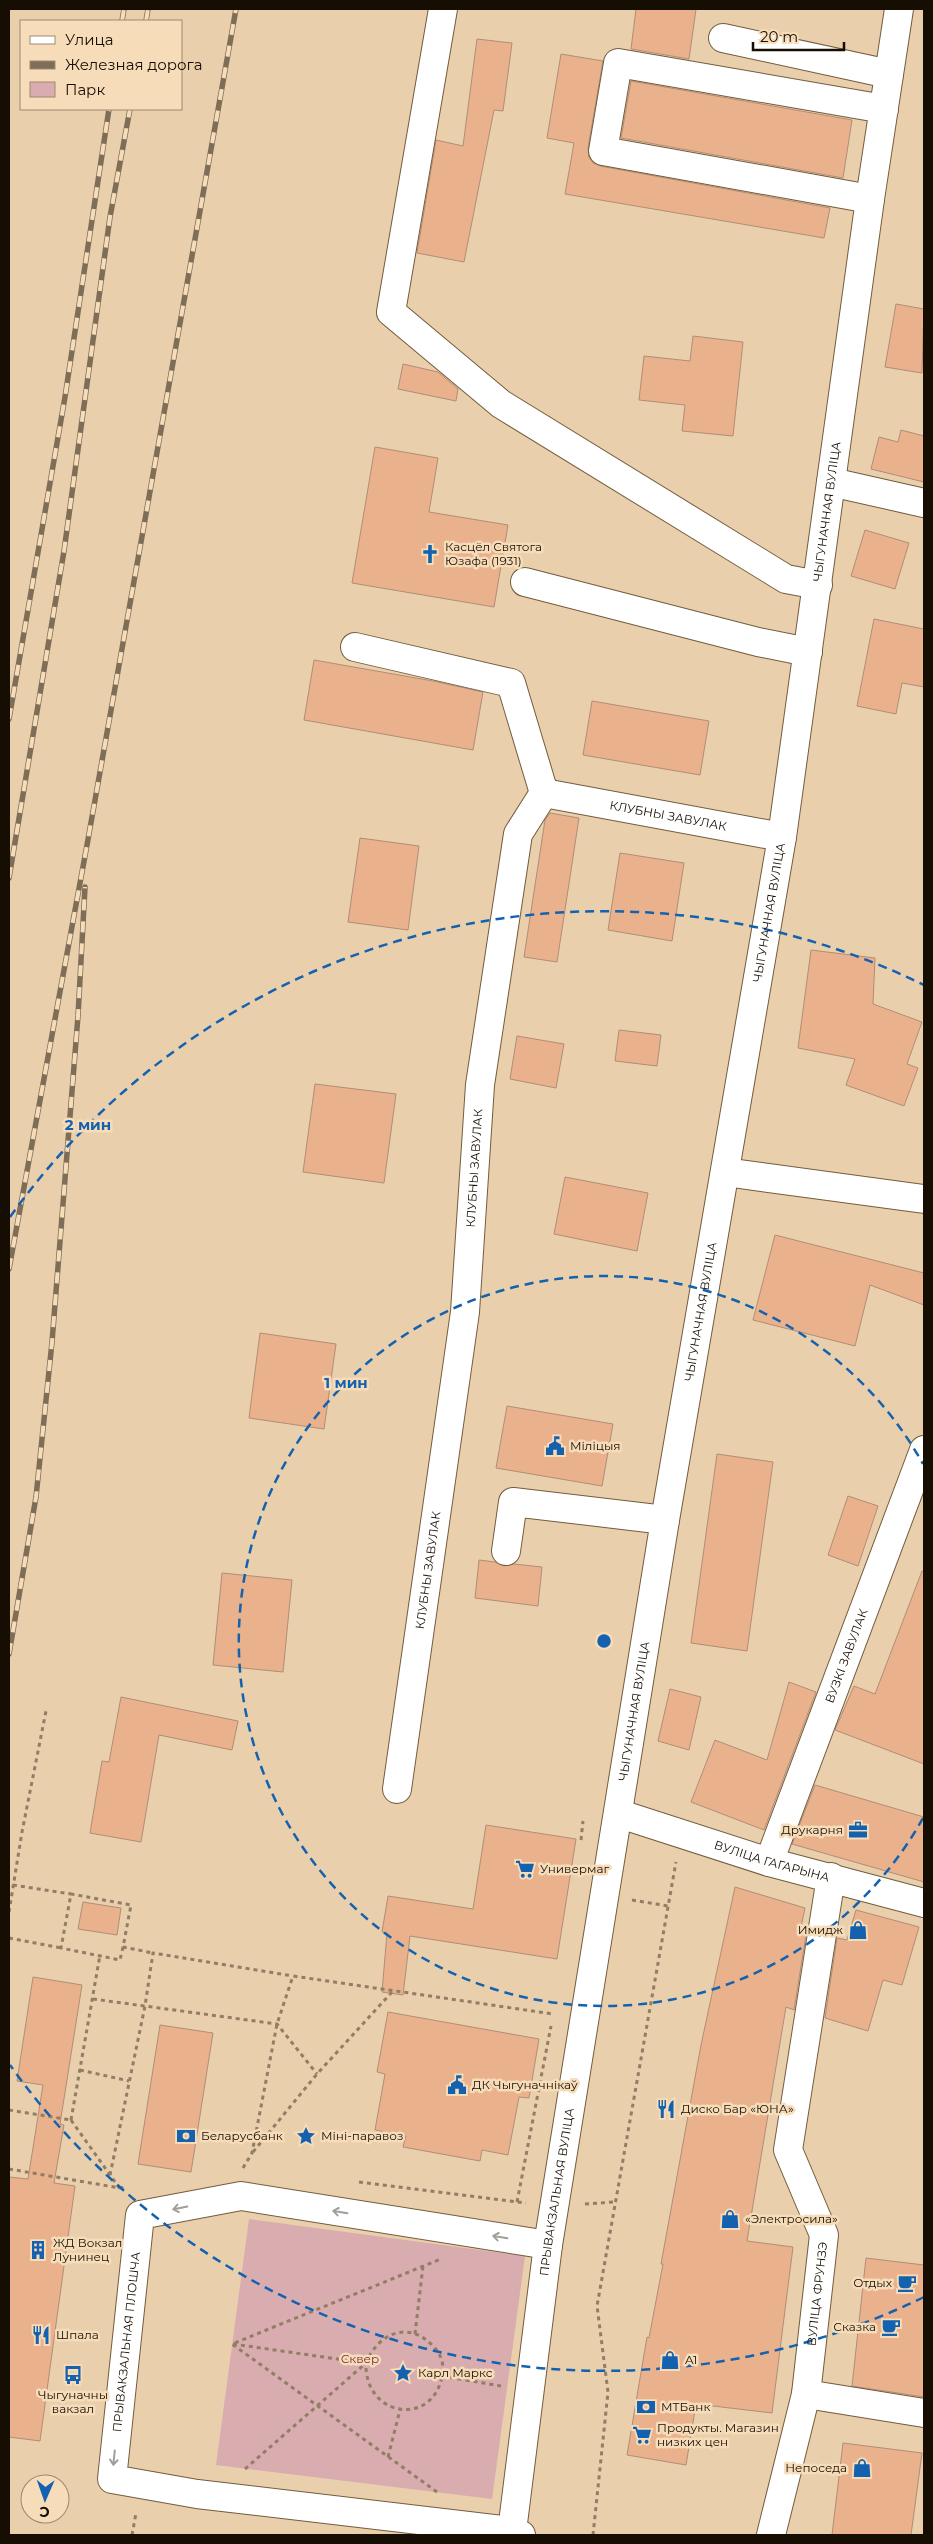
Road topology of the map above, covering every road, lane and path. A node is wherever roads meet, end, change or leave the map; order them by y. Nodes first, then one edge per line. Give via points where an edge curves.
1 (443, 9) edge
2 (899, 9) edge
3 (723, 38) dead end
4 (889, 74) junction
5 (884, 109) junction
6 (870, 199) junction
7 (831, 482) junction
8 (924, 503) edge
9 (525, 582) dead end
10 (818, 585) junction
11 (356, 647) dead end
12 (808, 652) junction
13 (544, 793) junction
14 (782, 837) junction
15 (725, 1172) junction
16 (924, 1199) edge
17 (924, 1450) edge
18 (665, 1520) junction
19 (506, 1551) dead end
20 (46, 1711) dead end
21 (397, 1789) dead end
22 (620, 1814) junction
23 (583, 1821) dead end
24 (682, 1834) junction
25 (580, 1850) dead end
26 (769, 1862) junction
27 (831, 1877) junction
28 (13, 1885) junction
29 (71, 1894) junction
30 (924, 1903) edge
31 (9, 1912) edge
32 (9, 1938) edge
33 (123, 1947) junction
34 (61, 1948) junction
35 (153, 1953) junction
36 (100, 1956) junction
37 (292, 1976) junction
38 (392, 1992) junction
39 (93, 1999) junction
40 (555, 2004) dead end
41 (145, 2006) junction
42 (553, 2014) junction
43 (278, 2024) junction
44 (80, 2070) junction
45 (316, 2074) junction
46 (129, 2081) junction
47 (9, 2110) edge
48 (71, 2120) junction
49 (252, 2153) junction
50 (243, 2168) dead end
51 (110, 2175) junction
52 (517, 2202) dead end
53 (140, 2215) junction
54 (548, 2245) junction
55 (450, 2255) dead end
56 (423, 2266) junction
57 (415, 2334) junction
58 (232, 2344) junction
59 (366, 2363) junction
60 (442, 2376) junction
61 (506, 2387) dead end
62 (806, 2394) junction
63 (317, 2406) junction
64 (400, 2410) junction
65 (924, 2413) edge
66 (388, 2457) junction
67 (245, 2469) dead end
68 (442, 2495) dead end
69 (516, 2533) edge
70 (593, 2535) edge
71 (771, 2535) edge

1 - 10 street via 392,312 501,404 786,579
2 - 4 street, ЧЫГУНАЧНАЯ ВУЛІЦА
3 - 4 street
4 - 5 street, ЧЫГУНАЧНАЯ ВУЛІЦА
5 - 6 street, ЧЫГУНАЧНАЯ ВУЛІЦА
5 - 6 street via 618,63 604,151
6 - 7 street, ЧЫГУНАЧНАЯ ВУЛІЦА
7 - 8 street
7 - 10 street, ЧЫГУНАЧНАЯ ВУЛІЦА
9 - 12 street
10 - 12 street, ЧЫГУНАЧНАЯ ВУЛІЦА
11 - 13 street via 511,683
12 - 14 street, ЧЫГУНАЧНАЯ ВУЛІЦА
13 - 14 street, КЛУБНЫ ЗАВУЛАК
13 - 21 street, КЛУБНЫ ЗАВУЛАК via 518,834 482,1076 465,1312
14 - 15 street, ЧЫГУНАЧНАЯ ВУЛІЦА
15 - 16 street
15 - 18 street, ЧЫГУНАЧНАЯ ВУЛІЦА
17 - 26 street, ВУЗКІ ЗАВУЛАК
18 - 19 street via 513,1502
18 - 22 street, ЧЫГУНАЧНАЯ ВУЛІЦА
20 - 28 path
22 - 24 street, ВУЛІЦА ГАГАРЫНА
22 - 54 street, ПРЫВАКЗАЛЬНАЯ ВУЛІЦА
23 - 25 path
24 - 26 street, ВУЛІЦА ГАГАРЫНА
24 - 70 path via 597,2306 608,2392
26 - 27 street, ВУЛІЦА ГАГАРЫНА
27 - 30 street, ВУЛІЦА ГАГАРЫНА
27 - 62 street, ВУЛІЦА ФРУНЗЭ via 788,2150 824,2235
28 - 29 path
28 - 31 path
29 - 33 path via 131,1905
29 - 34 path
32 - 34 path
33 - 35 path
33 - 36 path via 120,1960
34 - 36 path
35 - 37 path
35 - 41 path
36 - 39 path
37 - 38 path
37 - 43 path
38 - 42 path
38 - 45 path
39 - 41 path
39 - 44 path
40 - 42 path
41 - 43 path
41 - 46 path
42 - 52 path
43 - 45 path
43 - 49 path
44 - 46 path
44 - 48 path
45 - 49 path
46 - 51 path
47 - 48 path
48 - 51 path
49 - 50 path
51 - 53 path
54 -> 53 street via 241,2196
53 -> 69 street, ПРЫВАКЗАЛЬНАЯ ПЛОШЧА via 112,2479 197,2494
54 - 69 street, ПРЫВАКЗАЛЬНАЯ ВУЛІЦА
55 - 56 path
56 - 57 path
56 - 58 path
57 - 59 path via 402,2332 390,2335 371,2351
57 - 60 path via 436,2348 442,2359
58 - 59 path
58 - 63 path
59 - 63 path
59 - 64 path via 366,2376 373,2394 387,2406
60 - 61 path
60 - 64 path via 434,2396 412,2409
62 - 65 street
62 - 71 street, ВУЛІЦА ФРУНЗЭ
63 - 66 path
63 - 67 path
64 - 66 path
66 - 68 path

